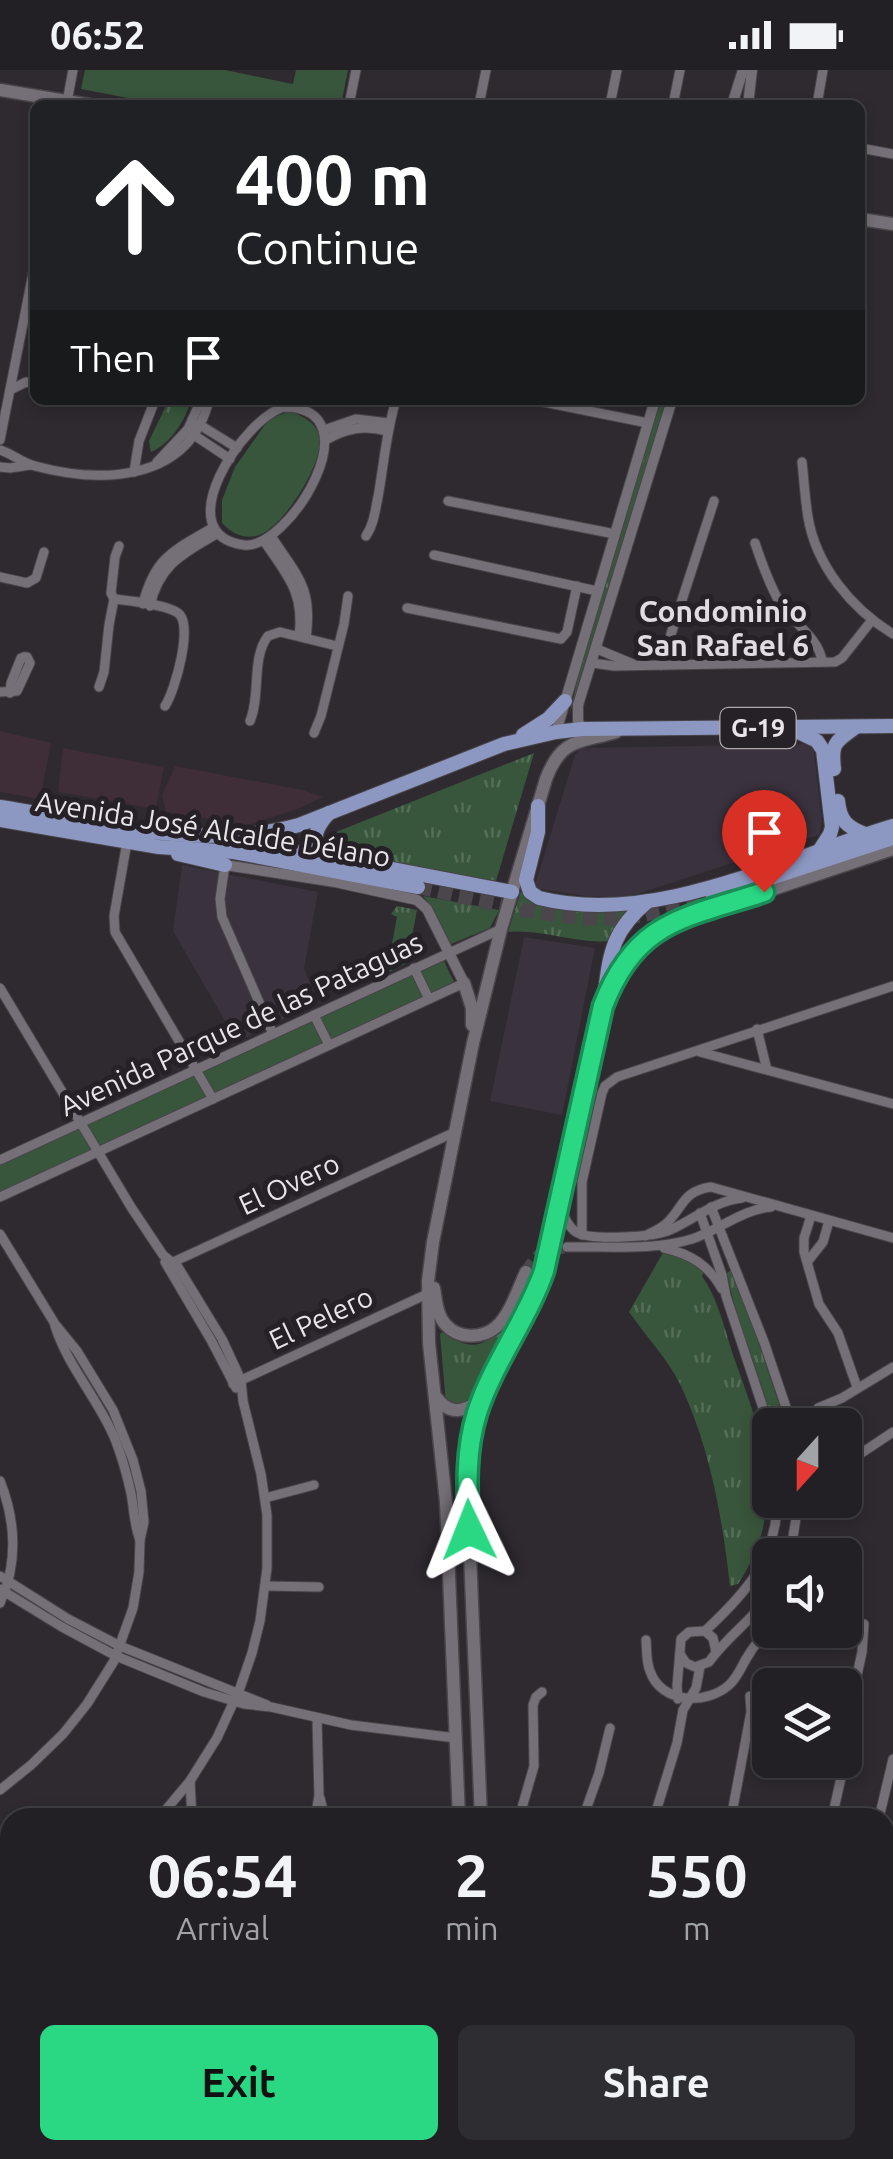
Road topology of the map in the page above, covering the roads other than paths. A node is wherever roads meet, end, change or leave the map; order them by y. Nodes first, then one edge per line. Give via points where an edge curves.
1 (73, 70) edge
2 (356, 70) edge
3 (486, 70) edge
4 (616, 70) edge
5 (680, 70) edge
6 (743, 70) edge
7 (752, 70) edge
8 (822, 70) edge
9 (0, 90) edge
10 (52, 100) edge
11 (68, 100) edge
12 (349, 100) edge
13 (480, 100) edge
14 (611, 100) edge
15 (674, 100) edge
16 (734, 100) edge
17 (749, 100) edge
18 (818, 100) edge
19 (865, 149) edge
20 (893, 154) edge
21 (865, 220) edge
22 (893, 224) edge
23 (30, 288) edge
24 (14, 370) junction
25 (30, 382) edge
26 (30, 383) edge
27 (10, 390) junction
28 (154, 405) edge
29 (200, 405) edge
30 (206, 405) edge
31 (286, 405) edge
32 (290, 405) edge
33 (394, 405) edge
34 (559, 405) edge
35 (653, 405) edge
36 (670, 405) edge
37 (648, 423) junction
38 (388, 426) junction
39 (195, 428) junction
40 (325, 435) junction
41 (0, 440) edge
42 (237, 448) junction
43 (0, 450) edge
44 (230, 459) junction
45 (802, 462) dead end
46 (30, 465) junction
47 (0, 467) edge
48 (134, 472) junction
49 (448, 501) dead end
50 (714, 501) dead end
51 (216, 530) junction
52 (615, 534) junction
53 (366, 536) dead end
54 (268, 539) junction
55 (755, 543) dead end
56 (119, 546) dead end
57 (44, 552) dead end
58 (434, 555) dead end
59 (0, 578) edge
60 (577, 586) junction
61 (597, 590) junction
62 (348, 596) dead end
63 (114, 598) junction
64 (147, 605) junction
65 (407, 608) dead end
66 (872, 620) junction
67 (893, 634) edge
68 (303, 637) junction
69 (583, 640) junction
70 (337, 646) junction
71 (597, 649) junction
72 (822, 661) junction
73 (592, 663) junction
74 (636, 665) junction
75 (661, 665) junction
76 (99, 687) dead end
77 (565, 701) junction
78 (165, 706) dead end
79 (250, 721) dead end
80 (857, 726) junction
81 (893, 726) edge
82 (788, 728) junction
83 (582, 729) junction
84 (623, 730) junction
85 (556, 732) junction
86 (314, 734) dead end
87 (504, 744) junction
88 (546, 779) junction
89 (538, 806) junction
90 (330, 813) junction
91 (0, 820) edge
92 (893, 826) edge
93 (864, 834) junction
94 (893, 838) edge
95 (127, 842) junction
96 (159, 847) junction
97 (820, 849) junction
98 (893, 849) edge
99 (234, 852) junction
100 (322, 856) junction
101 (224, 865) junction
102 (418, 888) tunnel mouth
103 (512, 892) junction
104 (714, 897) tunnel mouth
105 (649, 901) junction
106 (501, 928) junction
107 (448, 953) junction
108 (414, 968) junction
109 (464, 983) junction
110 (893, 986) edge
111 (0, 988) edge
112 (428, 999) junction
113 (603, 1006) junction
114 (314, 1015) junction
115 (757, 1029) junction
116 (273, 1034) junction
117 (473, 1043) junction
118 (329, 1045) junction
119 (697, 1051) junction
120 (197, 1069) junction
121 (767, 1070) junction
122 (213, 1099) junction
123 (893, 1104) edge
124 (81, 1122) junction
125 (455, 1132) junction
126 (430, 1144) junction
127 (99, 1152) junction
128 (451, 1155) junction
129 (0, 1160) edge
130 (747, 1197) junction
131 (0, 1198) edge
132 (560, 1205) junction
133 (711, 1207) junction
134 (779, 1207) junction
135 (700, 1213) junction
136 (810, 1216) junction
137 (829, 1221) junction
138 (719, 1228) junction
139 (707, 1233) junction
140 (0, 1234) edge
141 (582, 1235) junction
142 (645, 1236) junction
143 (893, 1238) edge
144 (651, 1246) junction
145 (567, 1247) tunnel mouth
146 (431, 1256) junction
147 (167, 1260) junction
148 (808, 1260) junction
149 (526, 1272) tunnel mouth
150 (427, 1294) junction
151 (726, 1296) junction
152 (893, 1367) edge
153 (237, 1382) junction
154 (858, 1387) junction
155 (436, 1397) junction
156 (483, 1397) junction
157 (763, 1408) edge
158 (786, 1408) edge
159 (818, 1408) dead end
160 (893, 1432) edge
161 (862, 1453) edge
162 (0, 1481) edge
163 (314, 1485) dead end
164 (265, 1498) junction
165 (775, 1518) edge
166 (3, 1585) edge
167 (265, 1586) junction
168 (319, 1587) dead end
169 (0, 1603) edge
170 (752, 1617) edge
171 (864, 1624) dead end
172 (705, 1632) junction
173 (646, 1640) dead end
174 (753, 1648) edge
175 (118, 1651) junction
176 (716, 1652) junction
177 (680, 1654) junction
178 (700, 1667) junction
179 (859, 1668) edge
180 (542, 1692) dead end
181 (677, 1696) junction
182 (750, 1696) dead end
183 (236, 1697) junction
184 (690, 1700) junction
185 (683, 1710) junction
186 (316, 1718) junction
187 (610, 1728) dead end
188 (456, 1738) junction
189 (893, 1760) edge
190 (841, 1778) edge
191 (190, 1781) junction
192 (0, 1790) edge
193 (319, 1796) junction
194 (168, 1808) edge
195 (191, 1808) edge
196 (317, 1808) edge
197 (322, 1808) edge
198 (459, 1808) edge
199 (481, 1808) edge
200 (523, 1808) edge
201 (587, 1808) edge
202 (657, 1808) edge
203 (732, 1808) edge
204 (834, 1808) edge
205 (881, 1808) edge

1 - 11 street
2 - 12 street
3 - 13 street
4 - 14 street
5 - 15 street
6 - 16 street
7 - 17 street
8 - 18 street
9 - 10 main road
19 - 20 street
21 - 22 main road
23 - 24 street
24 - 25 street
24 - 27 street
26 - 27 street
27 - 41 street
28 - 48 street
29 - 39 street
30 - 39 street
31 - 42 street
32 - 40 street via 308,413
33 - 38 street
34 - 37 street
35 - 37 street
36 - 71 street
37 - 52 street
38 - 40 street
38 - 53 street
39 - 42 street
39 - 44 street
39 - 48 street via 154,465
40 - 54 street via 308,492
42 - 44 street
43 - 46 street
44 - 51 street via 211,502
45 - 66 street via 818,549
46 - 47 street
46 - 48 street via 83,474
49 - 52 street
50 - 75 street
51 - 54 street via 240,544
51 - 64 street via 160,564
52 - 61 street
54 - 68 street via 306,594
55 - 72 street via 781,604
56 - 63 street
57 - 59 street via 36,578
58 - 60 street
60 - 61 street
60 - 65 street via 568,632 558,640
61 - 69 street
62 - 70 street
63 - 64 street
63 - 76 street
64 - 78 street via 178,614 185,626
66 - 67 street
66 - 72 street via 842,658
68 - 70 street
68 - 79 street via 274,633 264,640
69 - 73 street via 585,659
69 - 77 street
70 - 86 street
71 - 73 street
71 - 74 street
72 - 75 street
73 - 74 street
73 - 83 street via 577,711
74 - 75 street
77 - 85 street
77 - 87 main road via 540,725
80 - 81 main road, Avenida José Alcalde Délano / G-19
80 - 82 main road, Avenida José Alcalde Délano / G-19
80 - 93 main road via 832,753 840,815
82 - 84 main road, Avenida José Alcalde Délano / G-19
82 - 97 main road via 817,740 823,750 832,826
83 - 84 main road, Avenida José Alcalde Délano
83 - 85 main road, Avenida José Alcalde Délano
84 - 88 main road, G-19 via 568,746
85 - 87 main road, Avenida José Alcalde Délano
85 - 88 main road
87 - 90 main road, Avenida José Alcalde Délano
88 - 89 main road, G-19
89 - 103 main road, G-19
89 - 105 main road via 526,880 533,895 580,904
90 - 91 main road, Avenida José Alcalde Délano via 269,832 218,837
90 - 100 main road via 315,833
91 - 95 main road, Avenida José Alcalde Délano
92 - 93 main road
93 - 97 main road
94 - 104 main road
95 - 96 main road, Avenida José Alcalde Délano
95 - 120 street via 116,932
96 - 99 main road, Avenida José Alcalde Délano
96 - 101 main road
97 - 105 main road
98 - 113 main road via 666,925 628,958
99 - 100 main road via 262,848
99 - 102 main road, Avenida José Alcalde Délano
100 - 103 main road
101 - 107 street via 413,898 427,910
101 - 116 street via 222,917
103 - 106 main road, G-19
105 - 113 main road via 625,922 614,944
106 - 107 street, Avenida Parque de las Pataguas
106 - 117 main road, G-19
107 - 108 street, Avenida Parque de las Pataguas
107 - 109 street
108 - 112 street
108 - 114 street, Avenida Parque de las Pataguas
109 - 112 street, Avenida Parque de las Pataguas
109 - 117 main road
110 - 115 street
111 - 124 street
112 - 118 street, Avenida Parque de las Pataguas
113 - 132 main road
114 - 116 street, Avenida Parque de las Pataguas
114 - 118 street
115 - 119 street
115 - 121 street
116 - 120 street, Avenida Parque de las Pataguas
117 - 125 main road, G-19
118 - 122 street, Avenida Parque de las Pataguas
119 - 121 street
119 - 141 street via 617,1076 605,1086 582,1182
120 - 122 street
120 - 124 street, Avenida Parque de las Pataguas
121 - 123 street
122 - 127 street, Avenida Parque de las Pataguas
124 - 127 street
124 - 129 street, Avenida Parque de las Pataguas
125 - 126 street, El Overo
125 - 128 main road, G-19
126 - 128 street
126 - 147 street, El Overo
127 - 131 street, Avenida Parque de las Pataguas
127 - 147 street
128 - 146 main road, G-19
130 - 133 street
130 - 134 street
130 - 142 street via 696,1190 664,1227
132 - 141 street
132 - 156 main road via 536,1292
133 - 135 street
133 - 138 street
134 - 136 street
134 - 138 street via 754,1210
135 - 139 street
135 - 142 street
136 - 137 street
136 - 148 street
137 - 143 street
137 - 148 street
138 - 139 street
138 - 158 street
139 - 144 street
139 - 151 street
140 - 175 street via 106,1420 128,1480 140,1540 136,1590
141 - 142 street
144 - 145 street
144 - 151 street via 702,1264
146 - 149 main road via 442,1320 468,1336 499,1325
146 - 150 main road, G-19
147 - 153 street via 178,1267 222,1339
148 - 154 street
150 - 153 street, El Pelero
150 - 155 main road, G-19
151 - 157 street
152 - 154 street
153 - 164 street
154 - 159 street
155 - 156 main road via 456,1412
155 - 188 main road, G-19
156 - 199 main road via 467,1482
160 - 161 street
162 - 166 street via 13,1530
163 - 164 street
164 - 167 street
165 - 172 street via 761,1566
166 - 169 street
166 - 175 street
167 - 168 street
167 - 183 street
170 - 176 street
171 - 179 street
172 - 176 street
172 - 177 street via 685,1635
173 - 181 street via 653,1678
174 - 184 street via 728,1686
175 - 183 street
175 - 192 street via 63,1734
176 - 178 street
177 - 178 street
177 - 181 street
178 - 184 street
180 - 200 street via 533,1705 534,1766
181 - 184 street
181 - 185 street
182 - 203 street
183 - 186 street
183 - 191 street
184 - 185 street
185 - 202 street
186 - 188 street
186 - 193 street
187 - 201 street
188 - 198 main road, G-19
189 - 205 street
190 - 204 street
191 - 194 street
191 - 195 street
193 - 196 street
193 - 197 street

